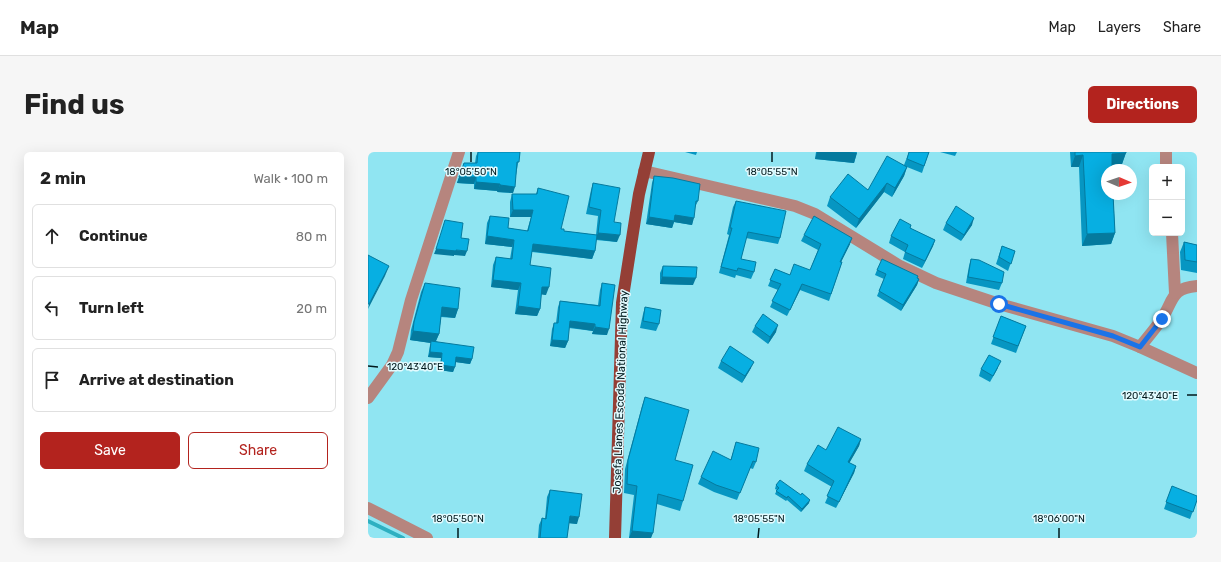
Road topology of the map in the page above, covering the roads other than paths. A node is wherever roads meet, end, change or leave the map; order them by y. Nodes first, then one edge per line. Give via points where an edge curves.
1 (460, 152) edge
2 (649, 152) edge
3 (1166, 152) edge
4 (1166, 164) edge
5 (644, 171) junction
6 (1172, 236) edge
7 (1197, 286) edge
8 (1176, 294) junction
9 (1140, 347) junction
10 (1197, 373) edge
11 (368, 398) edge
12 (368, 508) edge
13 (427, 538) edge
14 (615, 538) edge

1 - 11 street via 411,300 398,352 392,365
2 - 5 main road, Josefa Llanes Escoda National Highway
3 - 4 street
5 - 9 street via 795,206 815,214 900,266 936,283 999,304 1113,336
5 - 14 main road, Josefa Llanes Escoda National Highway via 622,303
6 - 8 street
7 - 8 street via 1188,286
8 - 9 street via 1162,319
9 - 10 street
12 - 13 street

